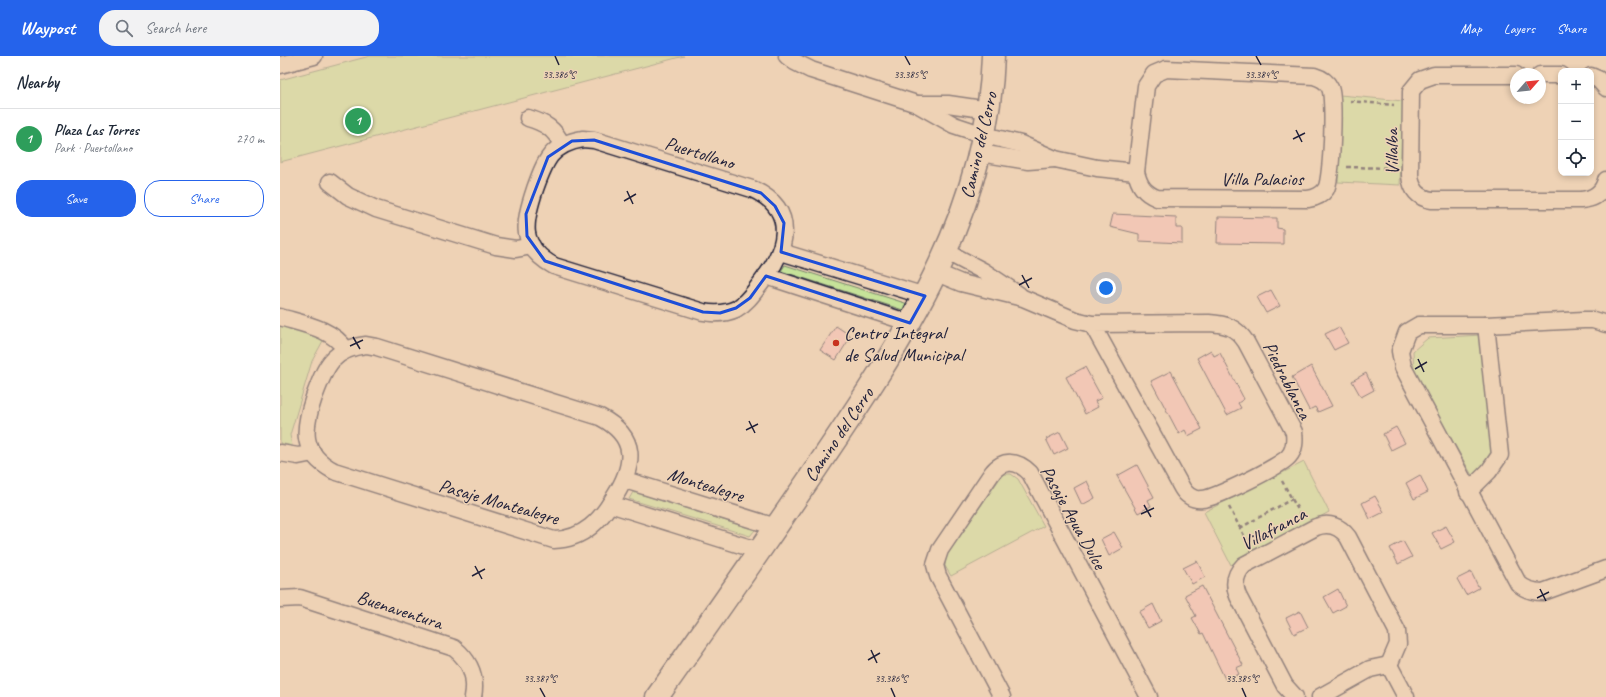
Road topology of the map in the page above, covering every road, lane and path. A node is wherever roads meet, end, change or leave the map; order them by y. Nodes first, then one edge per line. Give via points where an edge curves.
1 (314, 56) edge
2 (787, 56) edge
3 (994, 56) edge
4 (280, 65) edge
5 (1510, 75) edge
6 (1546, 75) edge
7 (1558, 75) edge
8 (1594, 77) edge
9 (1606, 88) edge
10 (1333, 100) junction
11 (917, 104) junction
12 (1410, 106) junction
13 (989, 110) junction
14 (528, 118) dead end
15 (982, 144) junction
16 (562, 145) junction
17 (1330, 167) junction
18 (1410, 169) junction
19 (1136, 172) junction
20 (1606, 180) edge
21 (330, 182) dead end
22 (532, 246) junction
23 (946, 251) junction
24 (781, 252) junction
25 (937, 273) junction
26 (766, 276) junction
27 (925, 296) junction
28 (1023, 298) junction
29 (280, 317) edge
30 (910, 323) junction
31 (1092, 324) junction
32 (1606, 324) edge
33 (1486, 325) junction
34 (346, 350) junction
35 (280, 453) edge
36 (313, 453) junction
37 (1274, 466) junction
38 (625, 480) junction
39 (1468, 492) junction
40 (1221, 493) junction
41 (1292, 499) junction
42 (610, 504) junction
43 (776, 527) junction
44 (1240, 528) junction
45 (1309, 530) junction
46 (760, 551) junction
47 (1256, 558) junction
48 (1606, 569) edge
49 (280, 599) edge
50 (1389, 665) junction
51 (473, 697) edge
52 (657, 697) edge
53 (1002, 697) edge
54 (1149, 697) edge
55 (1295, 697) edge
56 (1320, 697) edge
57 (1406, 697) edge

1 - 4 street
2 - 11 street via 811,70
3 - 13 street, Camino del Cerro
5 - 12 street, Villalba via 1427,76 1411,91
6 - 7 street
8 - 9 street
10 - 12 path
10 - 17 street, Villa Palacios
10 - 19 street, Villa Palacios via 1328,83 1314,76 1166,69 1160,71 1149,79 1146,86
11 - 13 street via 948,104
11 - 15 street
12 - 18 street, Villalba
13 - 15 street, Camino del Cerro
14 - 16 street via 542,122 553,130
15 - 19 street via 1028,161 1055,160
15 - 23 street, Camino del Cerro via 964,204
16 - 22 street, Puertollano via 543,164 526,214 527,236
16 - 24 street, Puertollano via 583,139 594,140 761,193 776,206 784,223
17 - 18 path
17 - 19 street, Villa Palacios via 1326,188 1319,196 1308,199 1157,198 1142,188
18 - 20 street, Villalba via 1410,182 1413,188 1421,197 1432,200 1587,199 1602,190
21 - 22 street via 348,196 376,209 496,246 516,249
22 - 26 street, Puertollano via 545,261 554,266 711,314 729,311 743,304
23 - 25 street, Camino del Cerro
23 - 28 street, Piedrablanca via 996,278
24 - 26 street, Puertollano
24 - 27 street
25 - 27 street, Camino del Cerro
25 - 28 street, Piedrablanca via 961,283
26 - 30 street
27 - 30 street, Camino del Cerro
28 - 31 street, Piedrablanca
29 - 34 street via 329,333
30 - 43 street, Camino del Cerro
31 - 37 street, Piedrablanca via 1217,324 1236,330 1246,342 1294,432 1292,450 1284,461
31 - 40 street, Piedrablanca via 1184,492 1198,500
32 - 33 street via 1584,320
33 - 39 street via 1500,455 1489,472
33 - 39 street via 1415,327 1403,337 1400,351 1403,367
34 - 36 street, Pasaje Montealegre via 337,355 324,371 307,419 306,437
34 - 38 street, Pasaje Montealegre via 366,345 377,347 600,417 617,428 627,444 630,461
35 - 36 street via 298,456
36 - 42 street, Pasaje Montealegre via 318,461 334,471 554,540 572,538 588,530
37 - 40 street, Piedrablanca
37 - 41 path
38 - 42 street, Pasaje Montealegre
38 - 43 street, Montealegre
39 - 48 street via 1514,578 1522,587 1543,592
40 - 44 path
41 - 44 path
41 - 45 path
42 - 46 street
43 - 46 street, Camino del Cerro
44 - 47 path
45 - 47 street, Villafranca
45 - 50 street, Villafranca via 1322,525 1334,526 1340,528 1348,537 1397,630 1398,644
46 - 52 street, Camino del Cerro
47 - 55 street, Villafranca via 1240,570 1235,583 1236,590 1285,686
49 - 51 street, Buenaventura via 300,598 454,648 472,670 475,688
50 - 56 street via 1370,669
50 - 57 street
53 - 54 street, Pasaje Agua Dulce via 938,576 935,565 940,550 992,473 1000,465 1011,462 1030,473

